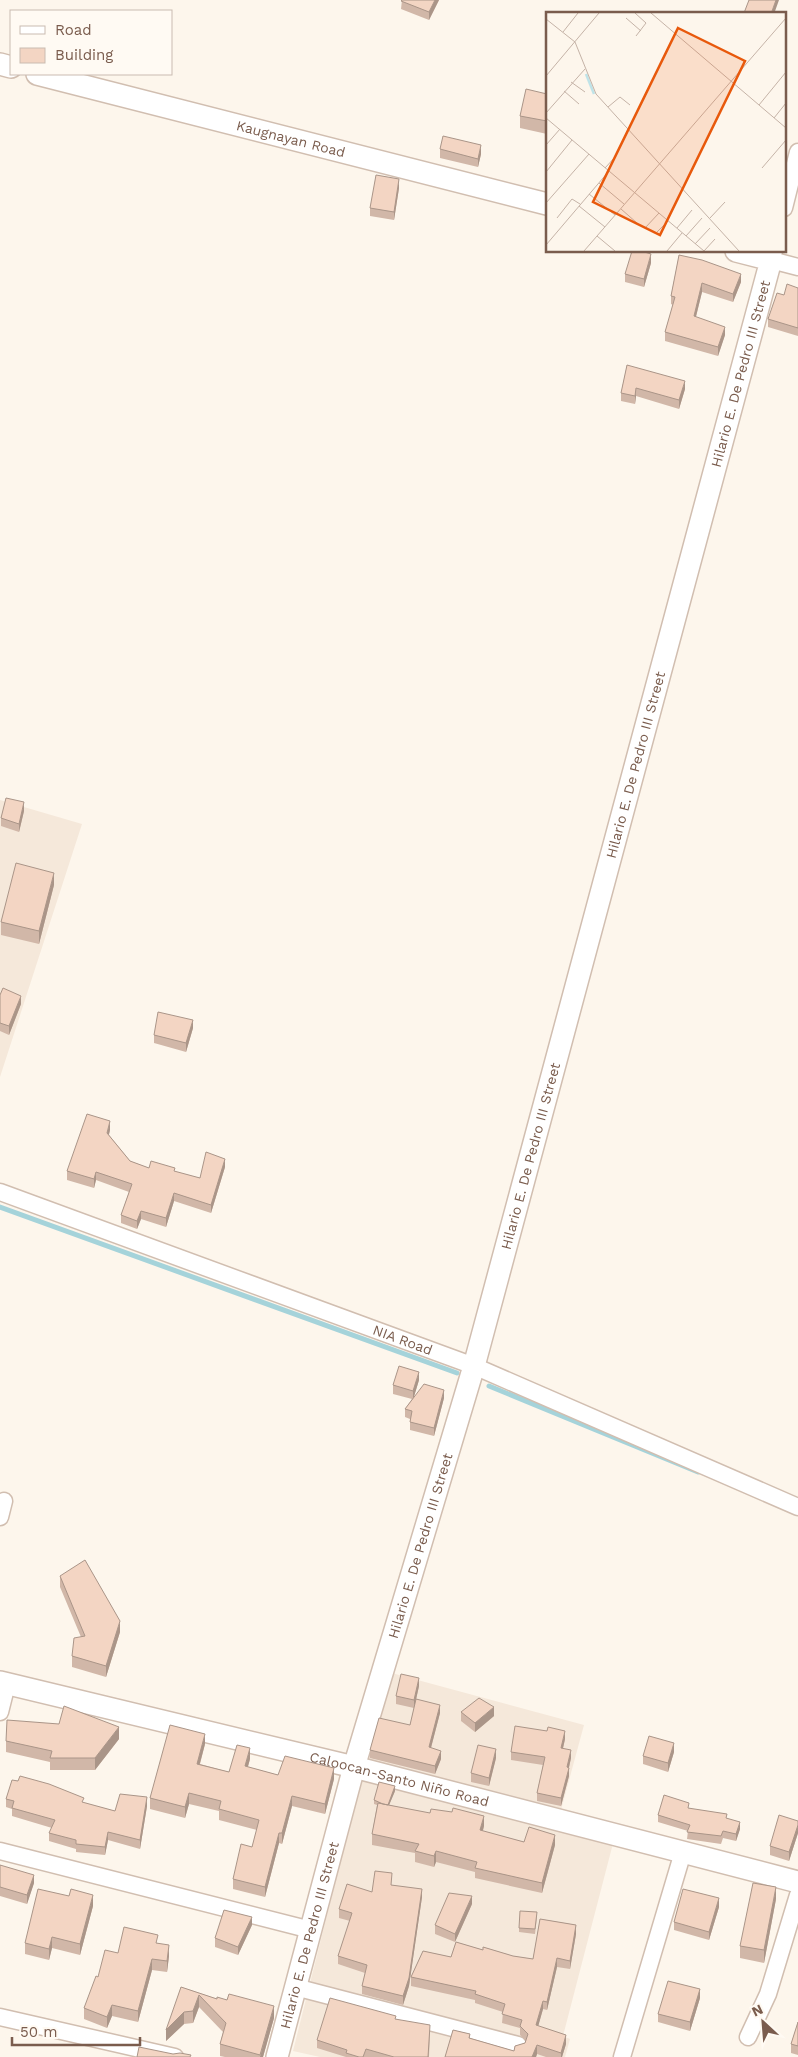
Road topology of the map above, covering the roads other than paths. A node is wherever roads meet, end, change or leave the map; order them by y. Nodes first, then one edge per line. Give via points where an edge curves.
1 (41, 75) edge
2 (798, 152) edge
3 (786, 200) edge
4 (546, 204) edge
5 (743, 252) edge
6 (772, 256) edge
7 (798, 267) edge
8 (0, 1192) edge
9 (474, 1366) junction
10 (798, 1506) edge
11 (4, 1683) edge
12 (0, 1712) edge
13 (354, 1767) junction
14 (0, 1851) edge
15 (683, 1852) junction
16 (798, 1882) edge
17 (798, 1895) edge
18 (310, 1930) junction
19 (295, 1987) junction
20 (0, 2017) edge
21 (748, 2037) dead end
22 (518, 2045) edge
23 (176, 2057) edge
24 (277, 2057) edge
25 (622, 2057) edge

1 - 4 street, Kaugnayan Road
2 - 3 street
5 - 6 street
6 - 7 street
6 - 9 street, Hilario E. De Pedro III Street
8 - 9 street, NIA Road
9 - 10 street, NIA Road
9 - 13 street, Hilario E. De Pedro III Street
11 - 12 street
11 - 13 street, Caloocan-Santo Niño Road
13 - 15 street, Caloocan-Santo Niño Road
13 - 18 street, Hilario E. De Pedro III Street
14 - 18 street
15 - 16 street, Caloocan-Santo Niño Road
15 - 25 street
17 - 21 street via 768,1994
18 - 19 street, Hilario E. De Pedro III Street
19 - 22 street
19 - 24 street, Hilario E. De Pedro III Street
20 - 23 street

